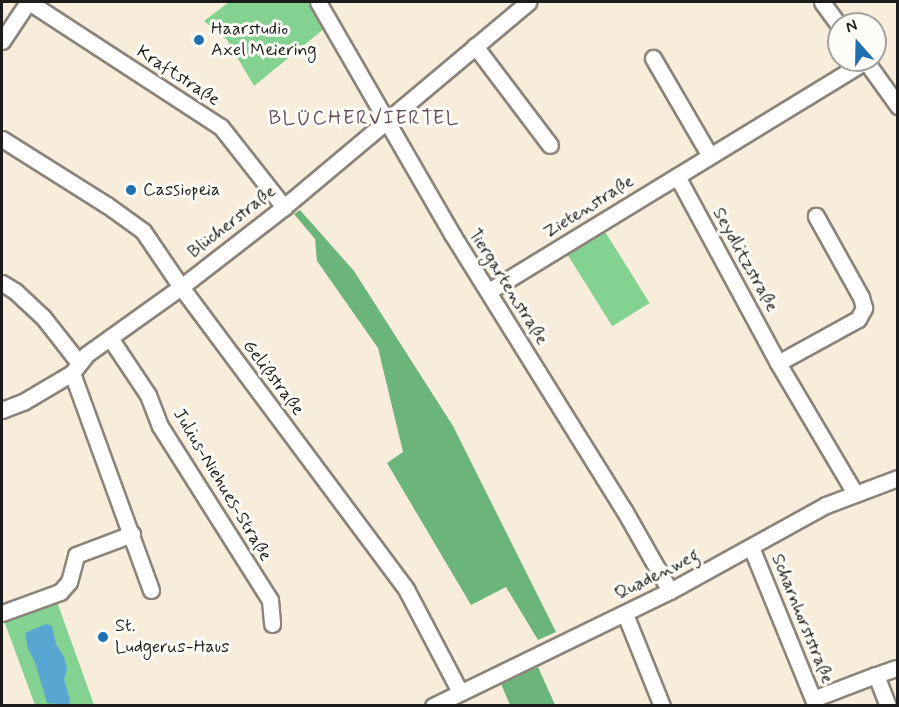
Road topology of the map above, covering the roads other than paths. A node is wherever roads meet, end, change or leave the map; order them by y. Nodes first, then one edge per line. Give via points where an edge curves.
1 (29, 2) edge
2 (318, 2) edge
3 (528, 2) edge
4 (2, 41) edge
5 (475, 46) junction
6 (653, 58) dead end
7 (848, 72) edge
8 (874, 72) edge
9 (897, 106) edge
10 (385, 119) junction
11 (2, 139) edge
12 (550, 145) dead end
13 (710, 156) junction
14 (677, 176) junction
15 (284, 207) junction
16 (816, 216) dead end
17 (2, 283) edge
18 (182, 287) junction
19 (489, 291) junction
20 (110, 338) junction
21 (778, 363) junction
22 (75, 368) junction
23 (2, 410) edge
24 (897, 478) edge
25 (855, 493) junction
26 (132, 534) junction
27 (751, 547) junction
28 (151, 590) dead end
29 (670, 591) junction
30 (2, 613) edge
31 (625, 614) junction
32 (272, 624) dead end
33 (896, 668) edge
34 (876, 675) junction
35 (460, 692) junction
36 (815, 702) edge
37 (433, 705) edge
38 (662, 705) edge
39 (888, 705) edge

1 - 4 street
1 - 15 street, Kraftstraße via 221,127
2 - 10 street, Tiergartenstraße
3 - 5 street, Blücherstraße
5 - 10 street, Blücherstraße
5 - 12 street
6 - 13 street
7 - 13 street, Zietenstraße
8 - 9 street
10 - 15 street, Blücherstraße
10 - 19 street, Tiergartenstraße
11 - 18 street, Gelißstraße via 143,231
13 - 14 street, Zietenstraße
14 - 19 street, Zietenstraße
14 - 21 street, Seydlitzstraße
15 - 18 street, Blücherstraße
16 - 21 street via 864,308 858,318
17 - 22 street via 43,317
18 - 20 street, Blücherstraße
18 - 35 street, Gelißstraße via 406,589
19 - 29 street, Tiergartenstraße
20 - 22 street, Blücherstraße
20 - 32 street, Julius-Niehues-Straße via 148,395 160,426 270,600
21 - 25 street, Seydlitzstraße
22 - 23 street, Blücherstraße via 23,402
22 - 26 street
24 - 25 street, Quadenweg
25 - 27 street, Quadenweg
26 - 28 street
26 - 30 street via 76,555 69,582 60,592
27 - 29 street, Quadenweg
27 - 36 street, Scharnhorststraße
29 - 31 street, Quadenweg
31 - 35 street, Quadenweg
31 - 38 street
33 - 34 street
34 - 36 street
34 - 39 street
35 - 37 street, Quadenweg

